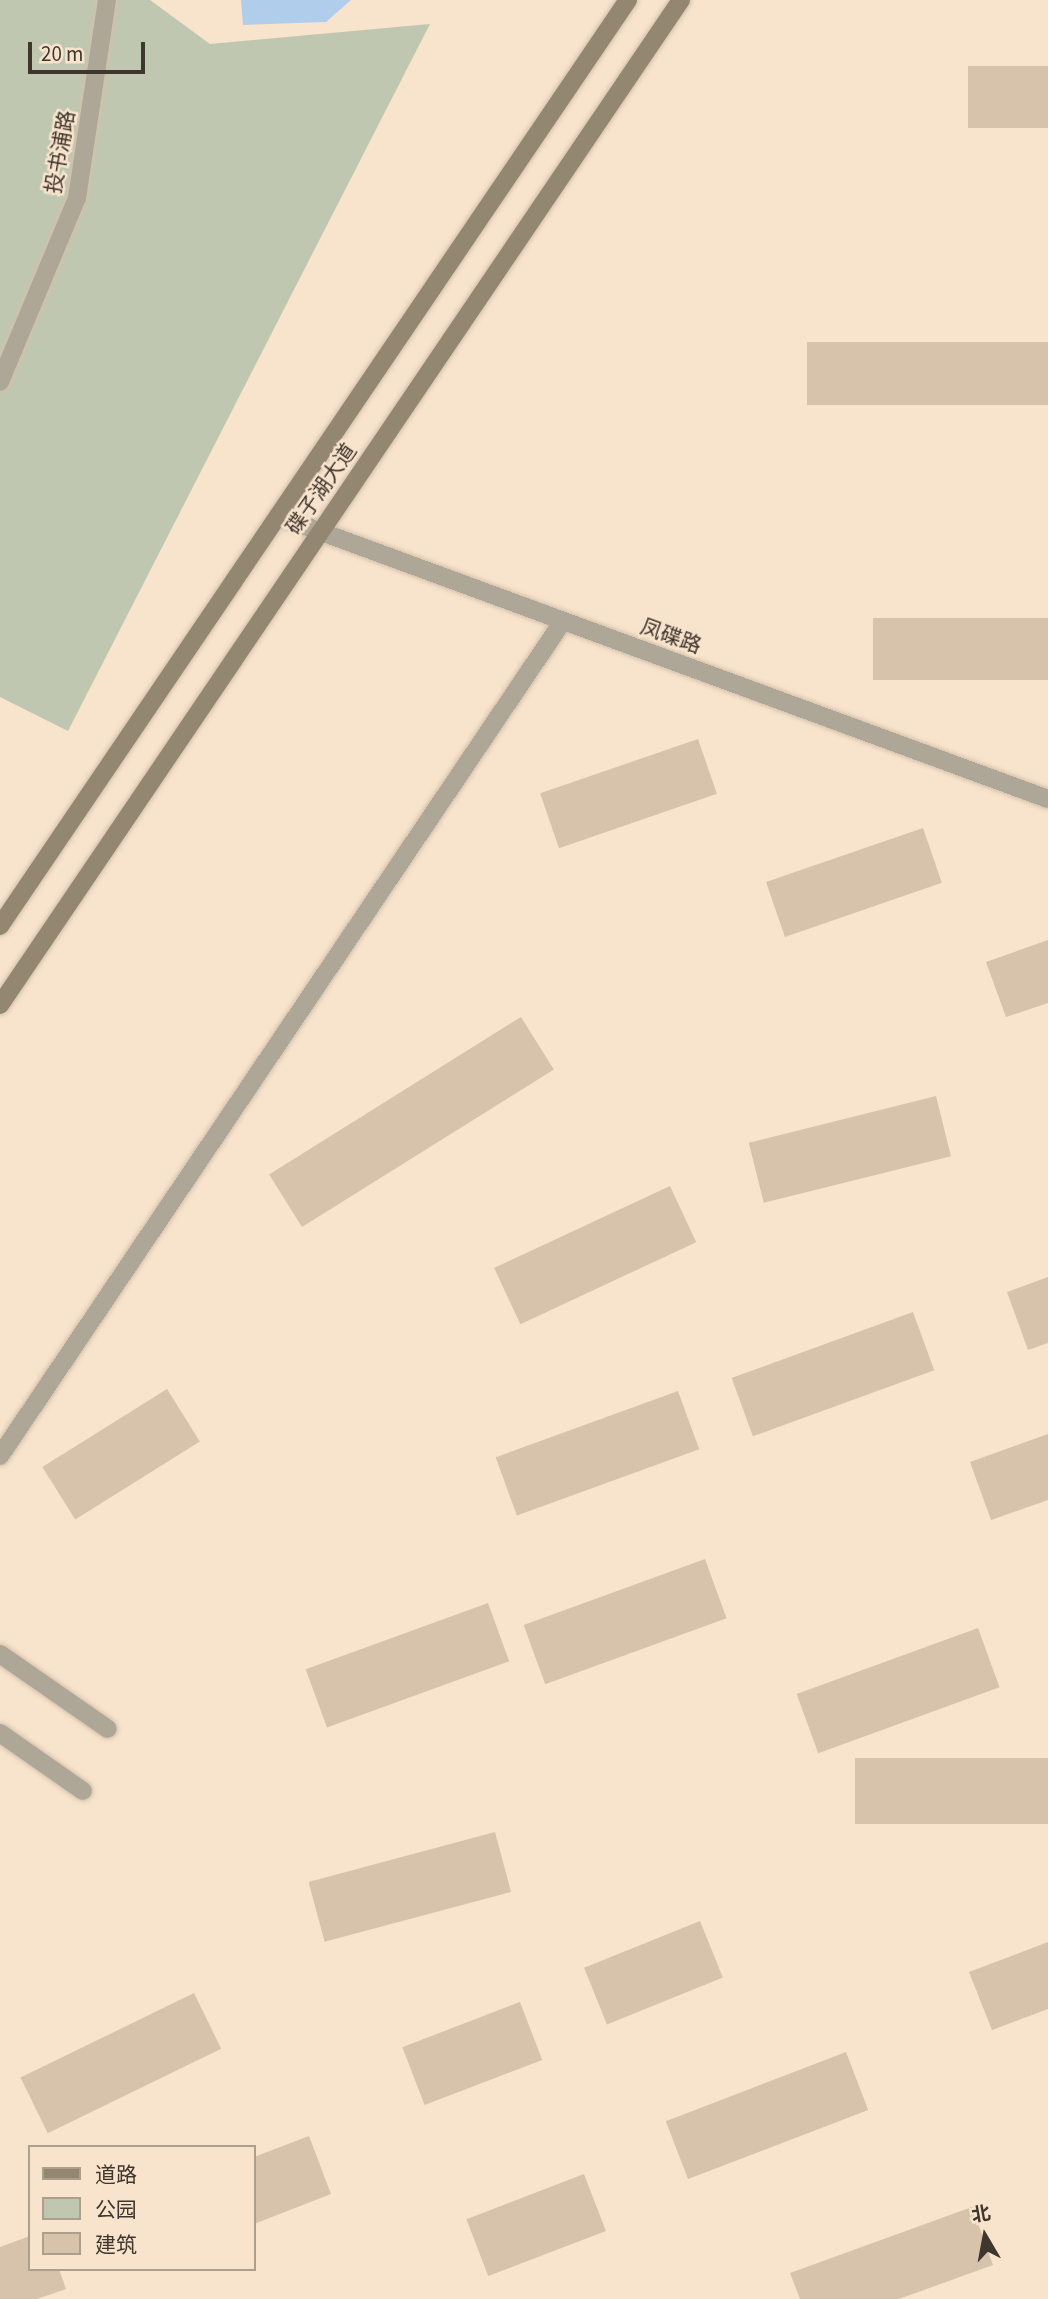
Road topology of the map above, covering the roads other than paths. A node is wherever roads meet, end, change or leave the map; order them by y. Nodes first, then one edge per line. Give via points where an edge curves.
1 (107, 0) edge
2 (628, 0) edge
3 (681, 0) edge
4 (0, 382) edge
5 (278, 516) junction
6 (320, 533) junction
7 (563, 621) junction
8 (1048, 799) edge
9 (0, 926) edge
10 (0, 1005) edge
11 (0, 1456) edge
12 (0, 1654) edge
13 (108, 1729) dead end
14 (0, 1733) edge
15 (83, 1791) dead end

1 - 4 street, 投书浦路 via 77,198
2 - 5 main road, 碟子湖大道
3 - 6 main road, 碟子湖大道
5 - 6 street, 凤碟路
5 - 9 main road, 碟子湖大道
6 - 7 street, 凤碟路
6 - 10 main road, 碟子湖大道
7 - 8 street, 凤碟路
7 - 11 street
12 - 13 street
14 - 15 street

